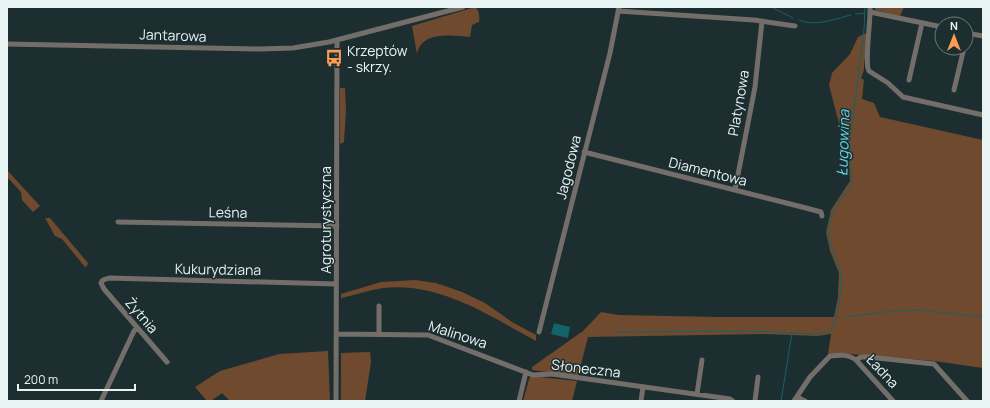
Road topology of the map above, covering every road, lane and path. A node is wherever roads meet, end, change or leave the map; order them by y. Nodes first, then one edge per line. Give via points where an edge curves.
1 (463, 7) edge
2 (618, 9) edge
3 (870, 10) edge
4 (762, 21) junction
5 (922, 23) junction
6 (934, 25) edge
7 (794, 26) dead end
8 (337, 40) junction
9 (7, 44) edge
10 (962, 56) edge
11 (909, 80) dead end
12 (954, 90) dead end
13 (983, 115) edge
14 (584, 152) junction
15 (735, 190) junction
16 (822, 216) dead end
17 (118, 222) dead end
18 (336, 226) junction
19 (101, 283) joint
20 (336, 284) junction
21 (378, 306) dead end
22 (137, 328) junction
23 (540, 332) dead end
24 (379, 333) junction
25 (336, 334) junction
26 (702, 360) dead end
27 (856, 360) junction
28 (166, 362) dead end
29 (526, 372) junction
30 (758, 377) dead end
31 (643, 387) junction
32 (697, 394) junction
33 (796, 399) edge
34 (101, 401) edge
35 (336, 401) edge
36 (519, 401) edge
37 (641, 401) edge
38 (733, 401) edge
39 (755, 401) edge
40 (805, 401) edge
41 (894, 401) edge
42 (967, 401) edge

1 - 8 street, Jantarowa
2 - 4 street
2 - 14 street, Jagodowa via 610,53
3 - 5 street
3 - 13 street via 867,70 888,83 903,97
4 - 7 street
4 - 15 street, Platynowa via 755,87
5 - 6 street
5 - 11 street
8 - 9 street, Jantarowa via 293,48 267,49
8 - 18 street, Agroturystyczna
10 - 12 street
14 - 15 street, Diamentowa
14 - 23 street, Jagodowa
15 - 16 street, Diamentowa via 821,212
17 - 18 street, Leśna
18 - 20 street, Agroturystyczna
19 - 20 street, Kukurydziana via 109,278
19 - 22 street, Żytnia
20 - 25 street, Agroturystyczna
21 - 24 street
22 - 28 street, Żytnia
22 - 34 street
24 - 25 street, Malinowa
24 - 29 street, Malinowa via 433,336
25 - 35 street, Agroturystyczna
26 - 32 street
27 - 33 street, Ładna via 847,356 830,356 816,370
27 - 41 street, Ładna
27 - 42 street via 868,357 934,364
29 - 31 street, Słoneczna
29 - 36 street
30 - 39 street
31 - 32 street, Słoneczna
31 - 37 street
32 - 38 street, Słoneczna
33 - 40 street

